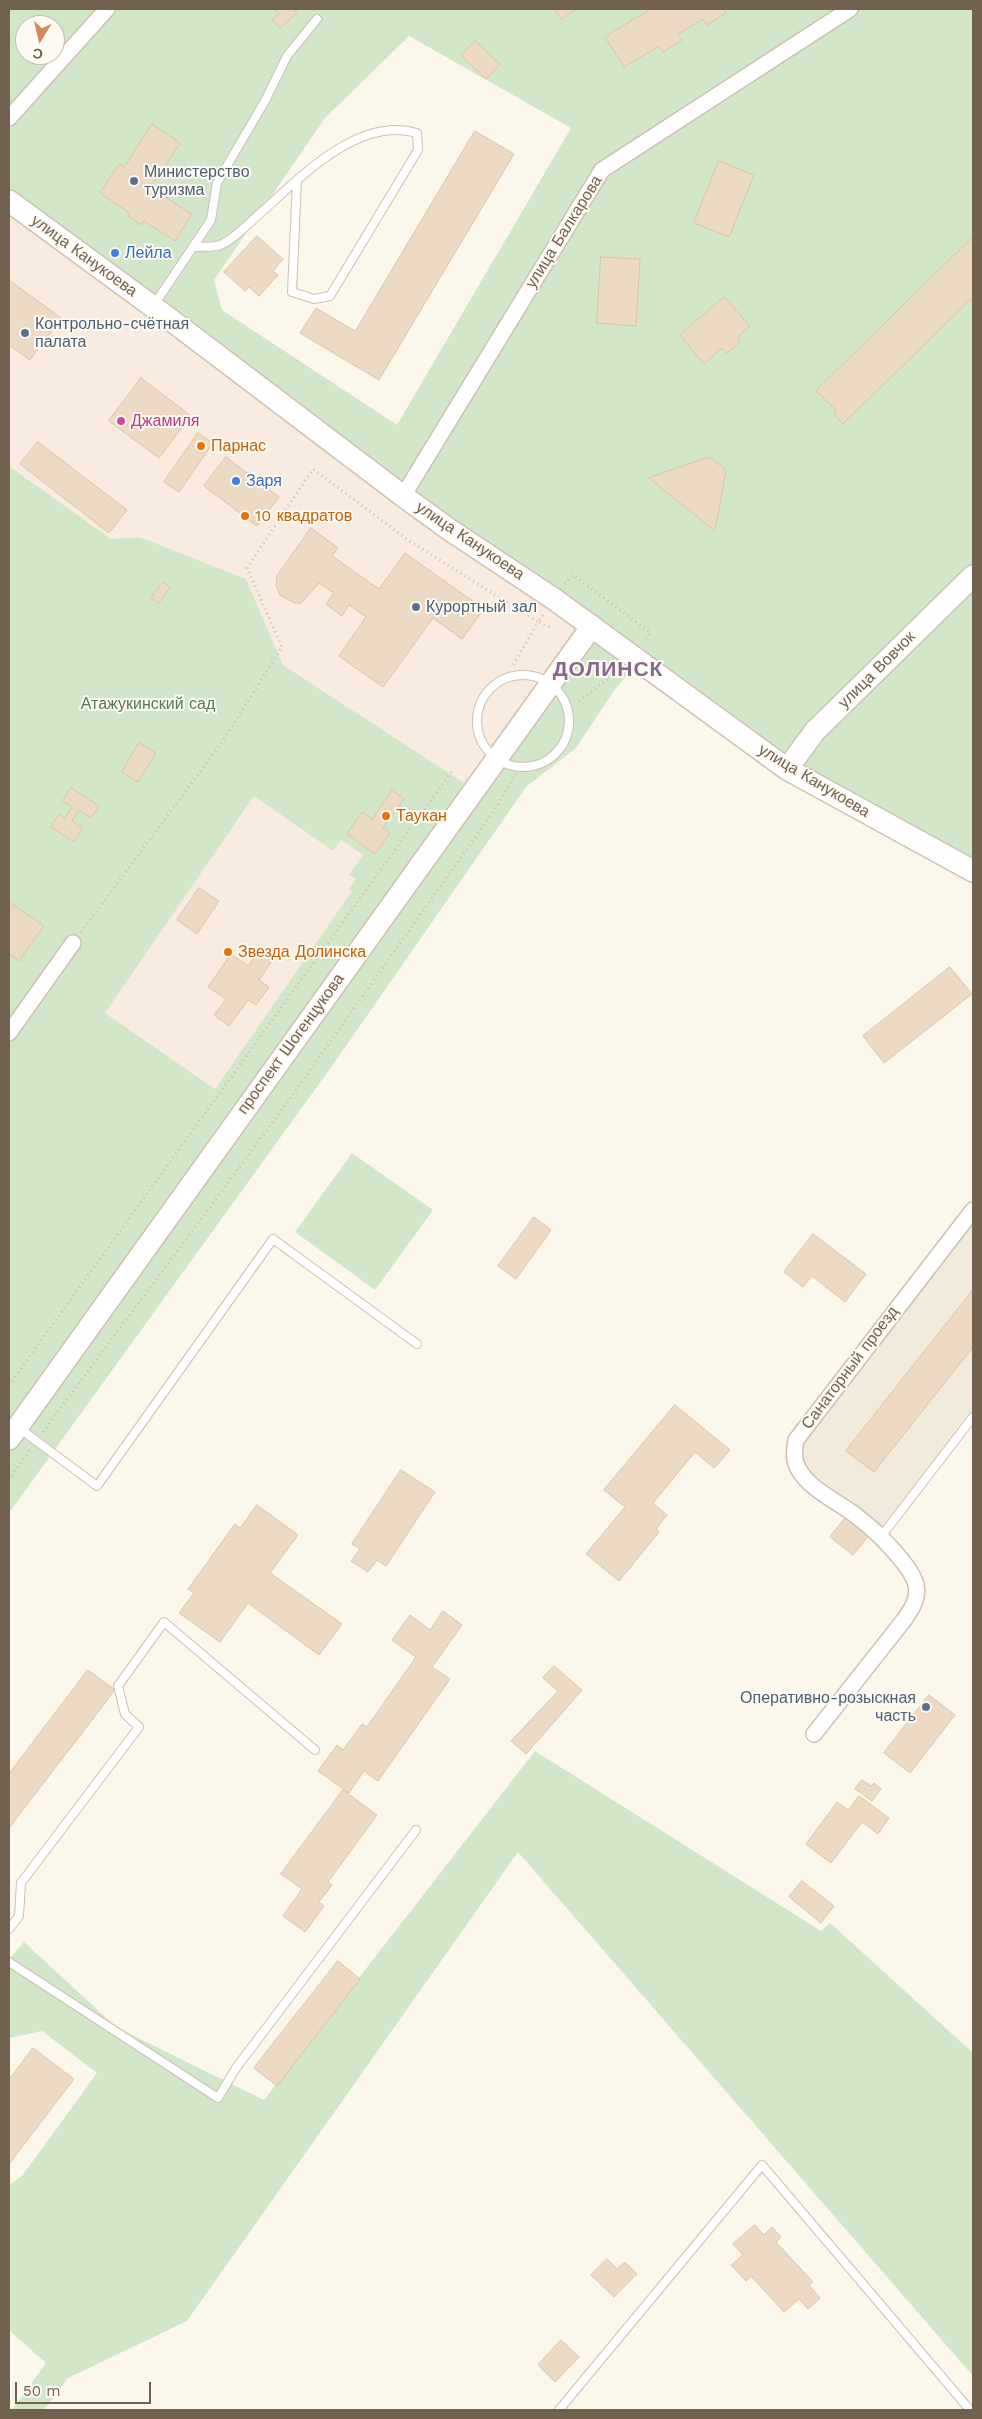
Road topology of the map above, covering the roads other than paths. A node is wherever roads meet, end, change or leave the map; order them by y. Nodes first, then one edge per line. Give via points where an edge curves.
1 (107, 9) edge
2 (850, 9) edge
3 (317, 19) dead end
4 (9, 118) edge
5 (297, 181) junction
6 (9, 201) edge
7 (193, 246) junction
8 (152, 306) junction
9 (403, 496) junction
10 (973, 576) edge
11 (592, 626) junction
12 (552, 684) junction
13 (498, 759) junction
14 (787, 769) junction
15 (973, 871) edge
16 (72, 943) road end
17 (9, 1033) edge
18 (973, 1210) edge
19 (417, 1344) dead end
20 (973, 1417) edge
21 (13, 1433) edge
22 (880, 1538) junction
23 (814, 1734) dead end
24 (315, 1750) dead end
25 (416, 1830) dead end
26 (9, 1929) edge
27 (9, 1962) edge
28 (559, 2410) edge
29 (970, 2410) edge

1 - 4 street
2 - 9 street, улица Балкарова via 602,170
3 - 7 lane via 287,56 217,183 211,220
5 - 5 lane via 338,148 370,135 402,129 417,133 418,150 330,296 314,299 292,292
5 - 7 lane via 220,246
6 - 8 street, улица Канукоева
7 - 8 lane
8 - 9 street, улица Канукоева
9 - 11 street, улица Канукоева
10 - 14 street, улица Вовчок via 815,731
11 - 12 street, проспект Шогенцукова
11 - 14 street, улица Канукоева
12 - 13 street, проспект Шогенцукова
12 - 13 lane via 563,698 569,714 568,732 560,748 548,760 531,766 514,766
12 - 13 lane via 520,674 504,678 491,687 481,701 478,733 486,748
13 - 21 street, проспект Шогенцукова
14 - 15 street, улица Канукоева
16 - 17 street
18 - 22 street, Санаторный проезд via 796,1440 794,1456 799,1471 860,1518
19 - 21 lane via 273,1239 97,1486 36,1440
20 - 22 lane
22 - 23 street, Санаторный проезд via 912,1575 916,1591 912,1608
24 - 26 lane via 164,1622 118,1686 125,1714 139,1727 21,1883 19,1916
25 - 27 lane via 236,2068 218,2098
28 - 29 lane via 762,2165

